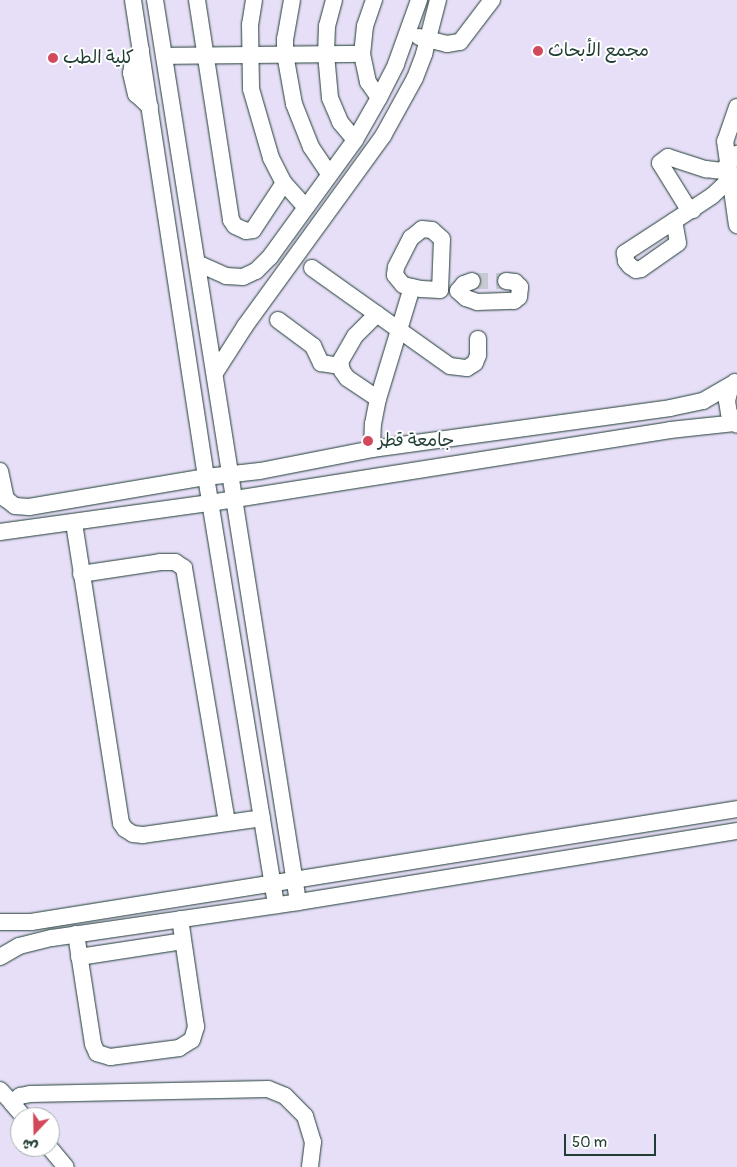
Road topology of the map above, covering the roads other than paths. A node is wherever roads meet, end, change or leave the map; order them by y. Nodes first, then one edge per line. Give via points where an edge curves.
1 (133, 0) edge
2 (156, 0) edge
3 (197, 0) edge
4 (254, 0) edge
5 (292, 0) edge
6 (334, 0) edge
7 (374, 0) edge
8 (419, 0) edge
9 (438, 0) edge
10 (488, 2) edge
11 (407, 34) junction
12 (428, 39) junction
13 (285, 54) junction
14 (326, 54) junction
15 (362, 54) junction
16 (206, 55) junction
17 (248, 55) junction
18 (164, 56) junction
19 (380, 98) junction
20 (737, 107) edge
21 (355, 140) junction
22 (732, 165) edge
23 (329, 174) junction
24 (284, 183) junction
25 (305, 206) junction
26 (693, 210) junction
27 (674, 221) dead end
28 (737, 225) edge
29 (197, 263) junction
30 (312, 268) dead end
31 (472, 281) tunnel mouth
32 (506, 281) dead end
33 (412, 287) junction
34 (440, 290) junction
35 (458, 290) junction
36 (377, 314) junction
37 (278, 320) dead end
38 (399, 330) junction
39 (478, 339) dead end
40 (340, 366) junction
41 (214, 373) junction
42 (736, 381) edge
43 (378, 400) junction
44 (736, 424) edge
45 (372, 449) junction
46 (0, 471) edge
47 (230, 474) junction
48 (206, 477) junction
49 (126, 490) junction
50 (234, 499) junction
51 (210, 503) junction
52 (131, 514) junction
53 (74, 522) junction
54 (0, 532) edge
55 (81, 574) junction
56 (737, 809) edge
57 (262, 818) junction
58 (227, 822) junction
59 (737, 831) edge
60 (295, 881) junction
61 (272, 884) junction
62 (298, 902) junction
63 (276, 905) junction
64 (67, 916) junction
65 (180, 919) junction
66 (0, 922) edge
67 (73, 934) junction
68 (183, 941) junction
69 (0, 957) edge
70 (80, 958) junction
71 (0, 1090) edge
72 (12, 1103) junction
73 (15, 1107) edge
74 (58, 1157) edge
75 (66, 1167) edge
76 (310, 1167) edge

1 - 48 street
2 - 18 street
3 - 16 street
4 - 17 street
5 - 13 street
6 - 14 street via 327,26
7 - 15 street via 365,26
8 - 11 street
9 - 12 street
10 - 12 street via 460,42 447,44
11 - 12 street
11 - 19 street
12 - 41 street via 415,78 383,136
13 - 14 street
13 - 17 street
13 - 23 street via 294,104 310,146
14 - 15 street
14 - 21 street via 330,98 340,122
15 - 19 street via 368,82
16 - 17 street
16 - 18 street
16 - 24 street via 234,226 253,230
17 - 24 street via 250,89 271,158
18 - 29 street
19 - 21 street
20 - 22 street via 725,141
21 - 23 street
22 - 26 street
22 - 26 street via 722,171 668,157 660,162 686,206
22 - 28 street
23 - 25 street
24 - 25 street
25 - 29 street via 270,257 256,271 235,278
26 - 27 street
29 - 41 street
30 - 36 street
31 - 35 street
32 - 35 street via 515,282 520,287 519,297 514,301 477,302
33 - 34 street
33 - 34 street via 397,279 396,267 414,234 427,228 436,232 443,244
33 - 38 street
34 - 35 street
36 - 38 street
36 - 40 street via 352,340
37 - 40 street via 313,346 321,363
38 - 39 street via 446,364 458,368 467,368 474,363 478,356
38 - 43 street
40 - 43 street via 347,378
41 - 47 street
42 - 44 street via 727,401 729,413
42 - 45 street via 703,401 670,408
43 - 45 street
44 - 50 street via 670,430
45 - 47 street
46 - 49 street via 6,499 20,507
47 - 48 street
47 - 50 street
48 - 49 street
48 - 51 street
49 - 52 street via 132,498
50 - 51 street
50 - 60 street
51 - 52 street
51 - 57 street
52 - 53 street
53 - 54 street
53 - 55 street
55 - 58 street via 160,562 175,562 184,568
55 - 58 street via 121,823 133,834 143,835
56 - 60 street
57 - 58 street
57 - 61 street
59 - 62 street
60 - 61 street
60 - 62 street
61 - 63 street
61 - 64 street
62 - 63 street
63 - 65 street
64 - 66 street via 31,922
64 - 67 street
65 - 67 street
65 - 68 street
67 - 69 street via 30,943 8,950
67 - 70 street
68 - 70 street
68 - 70 street via 196,1032 189,1044 180,1048 110,1056 97,1052 93,1044
71 - 72 street
72 - 73 street
72 - 76 street via 20,1096 30,1094 268,1089 285,1096 304,1116 312,1142
74 - 75 street

